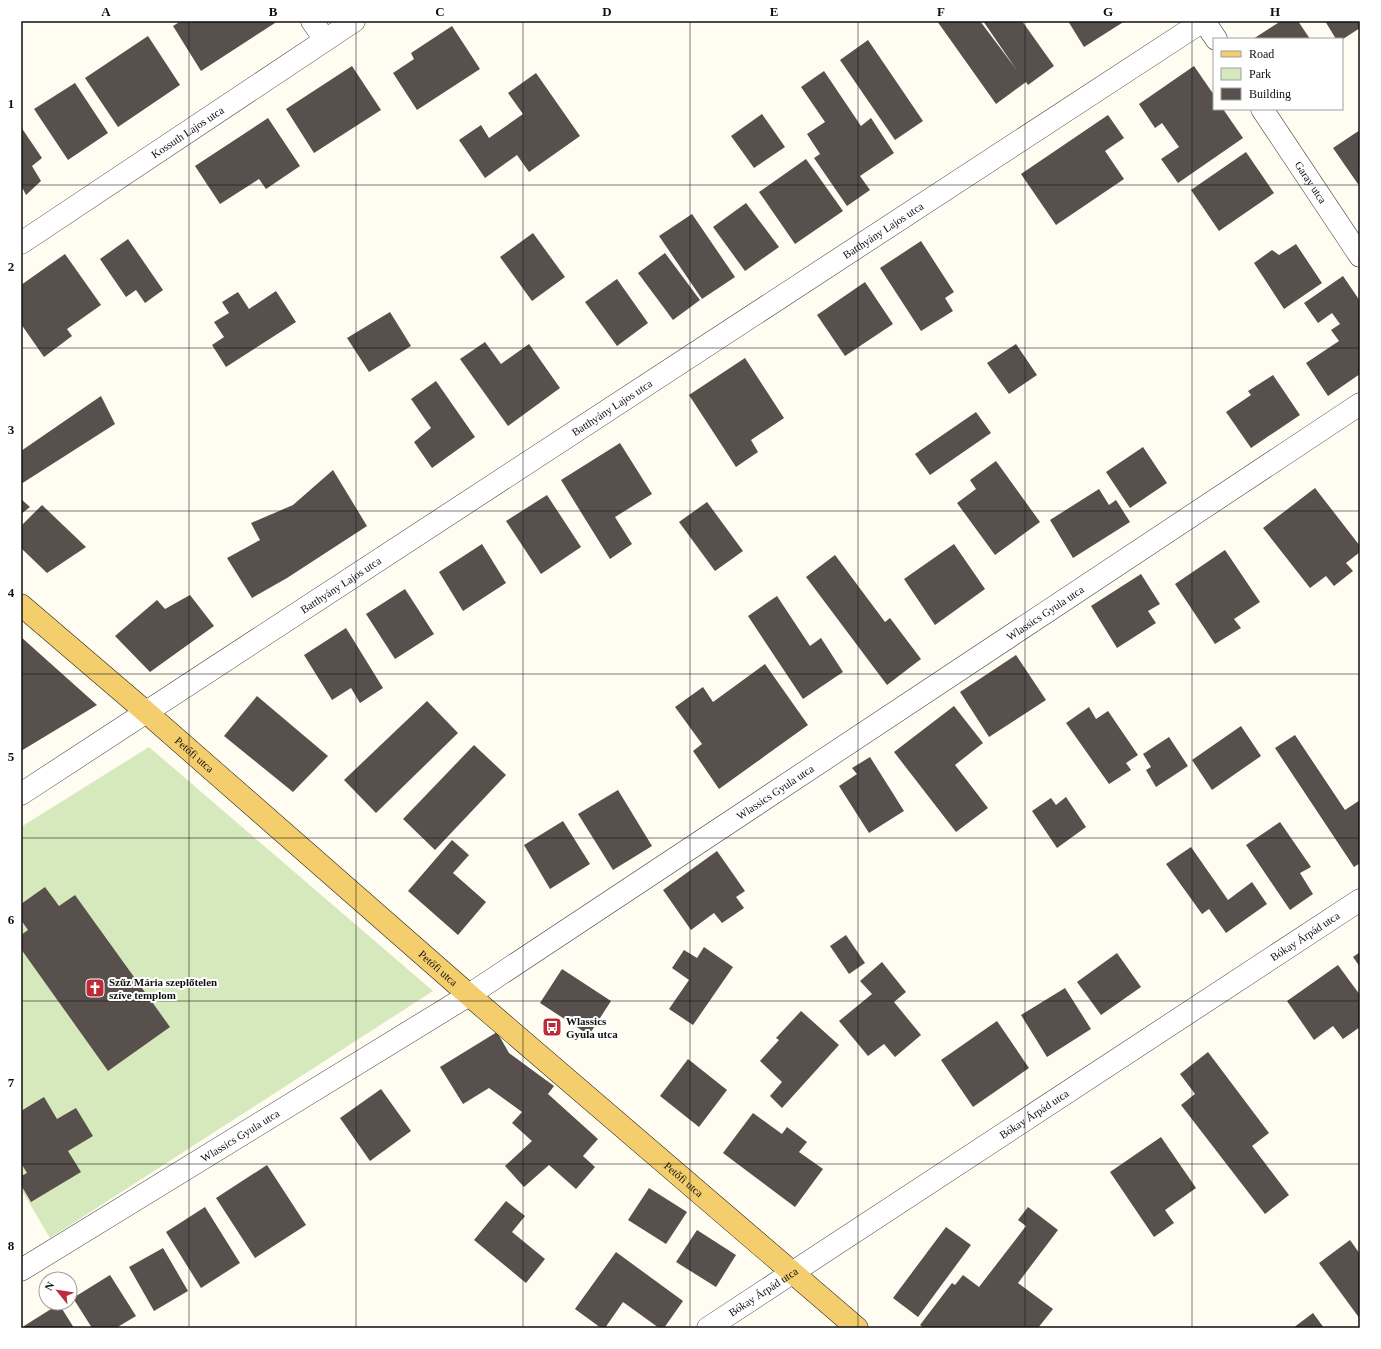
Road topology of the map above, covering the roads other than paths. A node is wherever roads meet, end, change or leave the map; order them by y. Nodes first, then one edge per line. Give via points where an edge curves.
1 (312, 21) edge
2 (354, 21) edge
3 (1204, 21) edge
4 (1215, 38) edge
5 (325, 40) junction
6 (1263, 110) edge
7 (21, 243) edge
8 (1360, 256) edge
9 (1360, 404) edge
10 (21, 605) edge
11 (146, 712) junction
12 (21, 794) edge
13 (1360, 900) edge
14 (469, 994) junction
15 (21, 1270) edge
16 (794, 1273) junction
17 (708, 1328) edge
18 (857, 1328) edge

1 - 5 street
2 - 5 street, Kossuth Lajos utca
3 - 4 street
3 - 11 street, Batthyány Lajos utca
5 - 7 street, Kossuth Lajos utca
6 - 8 street, Garay utca
9 - 14 street, Wlassics Gyula utca
10 - 11 main road, Petőfi utca
11 - 12 street, Batthyány Lajos utca
11 - 14 main road, Petőfi utca
13 - 16 street, Bókay Árpád utca
14 - 15 street, Wlassics Gyula utca
14 - 16 main road, Petőfi utca
16 - 17 street, Bókay Árpád utca
16 - 18 main road, Petőfi utca

